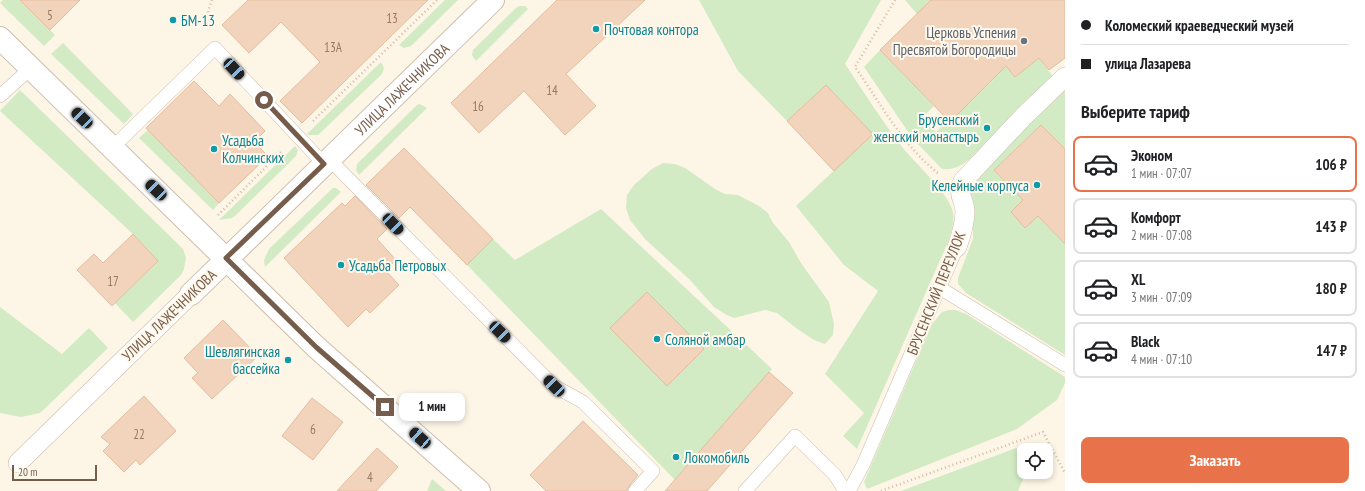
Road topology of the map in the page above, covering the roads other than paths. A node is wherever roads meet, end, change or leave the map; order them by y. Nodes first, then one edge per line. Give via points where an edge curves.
1 (493, 0) edge
2 (0, 38) edge
3 (31, 68) junction
4 (1065, 77) edge
5 (0, 96) edge
6 (112, 148) junction
7 (327, 162) junction
8 (957, 248) joint
9 (226, 258) junction
10 (940, 288) junction
11 (191, 294) joint
12 (1065, 365) edge
13 (18, 463) dead end
14 (479, 491) edge
15 (635, 491) edge
16 (744, 491) edge
17 (845, 491) edge
18 (849, 491) edge

1 - 7 street, УЛИЦА ЛАЖЕЧНИКОВА
2 - 3 street
3 - 5 lane
3 - 6 street
4 - 8 street, БРУСЕНСКИЙ ПЕРЕУЛОК via 963,181 959,191 965,210 964,225
6 - 7 lane via 215,48
6 - 9 street
7 - 9 street, УЛИЦА ЛАЖЕЧНИКОВА
7 - 15 lane via 554,386 583,402 653,472
8 - 10 lane, БРУСЕНСКИЙ ПЕРЕУЛОК
9 - 11 street, УЛИЦА ЛАЖЕЧНИКОВА
9 - 14 street via 316,347
10 - 12 lane
10 - 18 lane, БРУСЕНСКИЙ ПЕРЕУЛОК via 863,465
11 - 13 street, УЛИЦА ЛАЖЕЧНИКОВА
16 - 17 lane via 795,436 835,475

